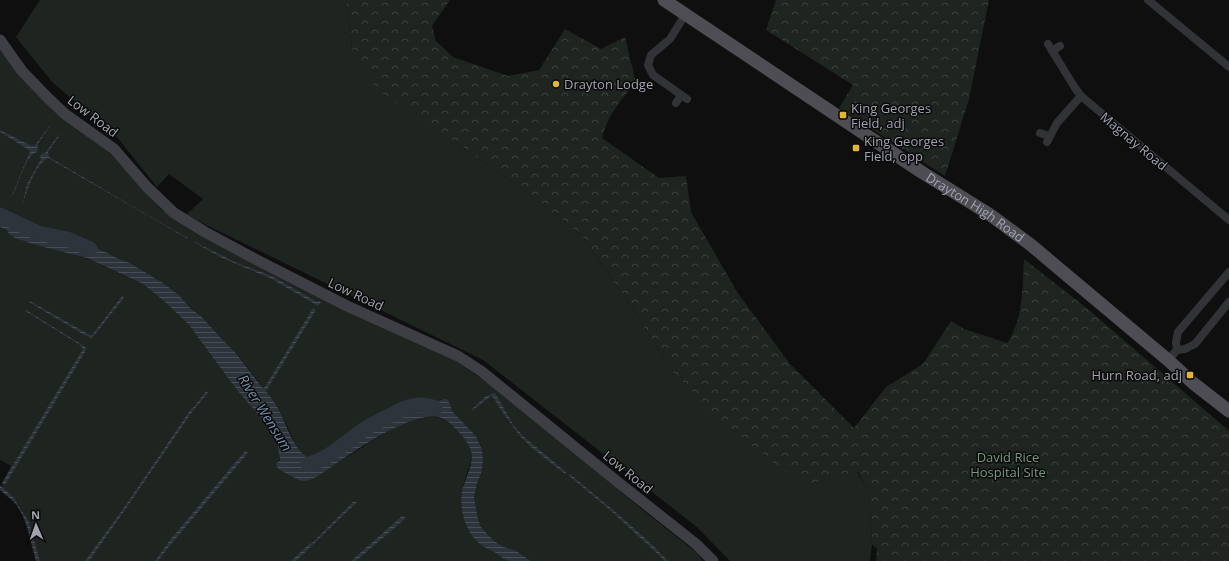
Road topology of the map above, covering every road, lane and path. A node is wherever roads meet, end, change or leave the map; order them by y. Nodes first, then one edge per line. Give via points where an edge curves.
1 (664, 0) edge
2 (1148, 0) edge
3 (686, 15) junction
4 (0, 40) edge
5 (1060, 46) dead end
6 (1229, 67) edge
7 (1081, 96) junction
8 (676, 103) dead end
9 (1040, 133) dead end
10 (1229, 220) edge
11 (1229, 272) edge
12 (1229, 302) edge
13 (1172, 355) junction
14 (1229, 411) edge
15 (713, 561) edge

1 - 3 main road, Drayton High Road
2 - 6 street
3 - 8 street via 670,39 651,55 648,65 653,75 684,97
3 - 13 main road, Drayton High Road via 1001,223
4 - 15 street, Low Road via 22,71 47,97 65,114 114,149 147,188 174,213 264,264 347,306 458,356 481,371 696,544
5 - 7 street, Magnay Road via 1050,48
7 - 9 street via 1057,123 1048,139
7 - 10 street, Magnay Road
11 - 13 street via 1178,332
12 - 13 street via 1195,344
13 - 14 main road, Drayton High Road via 1193,383

